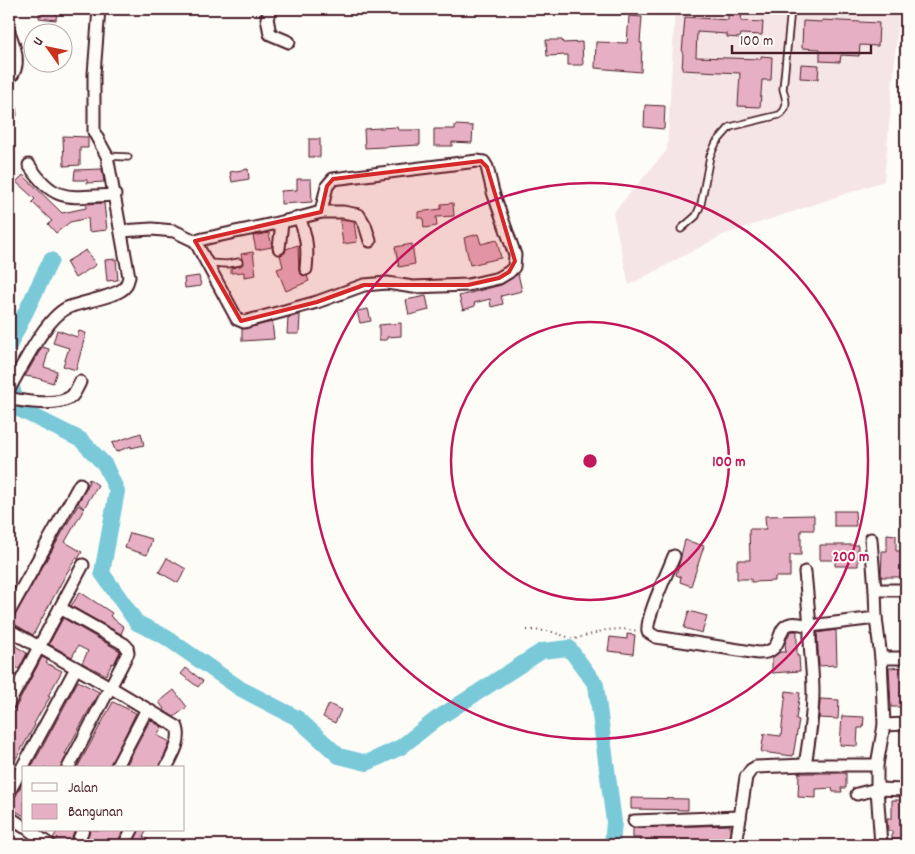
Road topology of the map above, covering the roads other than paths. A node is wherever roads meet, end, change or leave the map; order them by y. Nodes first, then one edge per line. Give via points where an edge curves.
1 (99, 9) edge
2 (271, 9) edge
3 (791, 9) edge
4 (9, 32) edge
5 (289, 42) dead end
6 (9, 79) edge
7 (108, 156) junction
8 (128, 157) dead end
9 (29, 165) dead end
10 (115, 195) junction
11 (321, 212) junction
12 (299, 218) junction
13 (282, 223) junction
14 (681, 228) dead end
15 (121, 231) junction
16 (195, 241) junction
17 (370, 241) dead end
18 (279, 248) dead end
19 (239, 262) dead end
20 (208, 263) junction
21 (306, 269) dead end
22 (80, 382) dead end
23 (9, 394) edge
24 (80, 484) dead end
25 (871, 539) dead end
26 (674, 556) dead end
27 (83, 565) dead end
28 (805, 572) dead end
29 (876, 590) junction
30 (906, 590) edge
31 (60, 608) junction
32 (9, 612) edge
33 (876, 618) junction
34 (810, 626) junction
35 (9, 630) edge
36 (39, 647) junction
37 (881, 658) junction
38 (906, 658) edge
39 (76, 668) junction
40 (110, 687) junction
41 (9, 703) edge
42 (147, 709) junction
43 (906, 724) edge
44 (884, 725) junction
45 (876, 764) junction
46 (805, 765) junction
47 (23, 766) edge
48 (69, 766) edge
49 (117, 766) edge
50 (167, 766) edge
51 (22, 768) edge
52 (876, 789) junction
53 (906, 790) edge
54 (9, 792) edge
55 (857, 794) dead end
56 (9, 817) edge
57 (740, 817) junction
58 (634, 821) dead end
59 (22, 825) edge
60 (33, 832) edge
61 (82, 832) edge
62 (131, 832) edge
63 (50, 845) edge
64 (76, 845) edge
65 (124, 845) edge
66 (736, 845) edge
67 (880, 845) edge

1 - 7 street via 94,132
2 - 5 street via 267,18 270,34
3 - 14 lane via 783,89 786,107 779,115 730,127 716,143 710,156 702,204 696,216
4 - 6 street via 16,54 16,65
7 - 8 lane
7 - 10 street
9 - 10 street via 39,181 55,194 70,198
10 - 15 street
11 - 12 street
11 - 17 street via 356,214 365,225
11 - 20 street via 324,192 333,179 481,161 487,167 515,255 514,267 499,278 468,286 364,285 244,322 237,318
12 - 13 street
12 - 21 street via 308,250
13 - 16 street
13 - 18 street
15 - 16 street via 152,228 174,231
15 - 23 street via 129,277 125,287 57,314 47,325
16 - 20 street
19 - 20 lane
22 - 23 street via 72,396 58,402 34,402
24 - 32 street
25 - 29 street
26 - 34 street via 647,628 656,637 765,653 774,648 788,624
27 - 31 street
28 - 34 street
29 - 30 street
29 - 33 street
31 - 36 street
31 - 40 street via 127,648 126,659
33 - 34 street
33 - 37 street
34 - 46 street via 812,721
35 - 36 street
36 - 39 street
36 - 41 street
37 - 38 street
37 - 44 street
39 - 40 street
39 - 47 street
40 - 42 street
40 - 48 street
42 - 49 street
42 - 50 street via 177,727 179,733
43 - 44 street
44 - 45 street
45 - 46 street
45 - 52 street
46 - 57 street via 750,770
51 - 54 street
52 - 53 street
52 - 55 street
52 - 67 street
56 - 59 street
57 - 58 street
57 - 66 street
60 - 63 street
61 - 64 street
62 - 65 street

